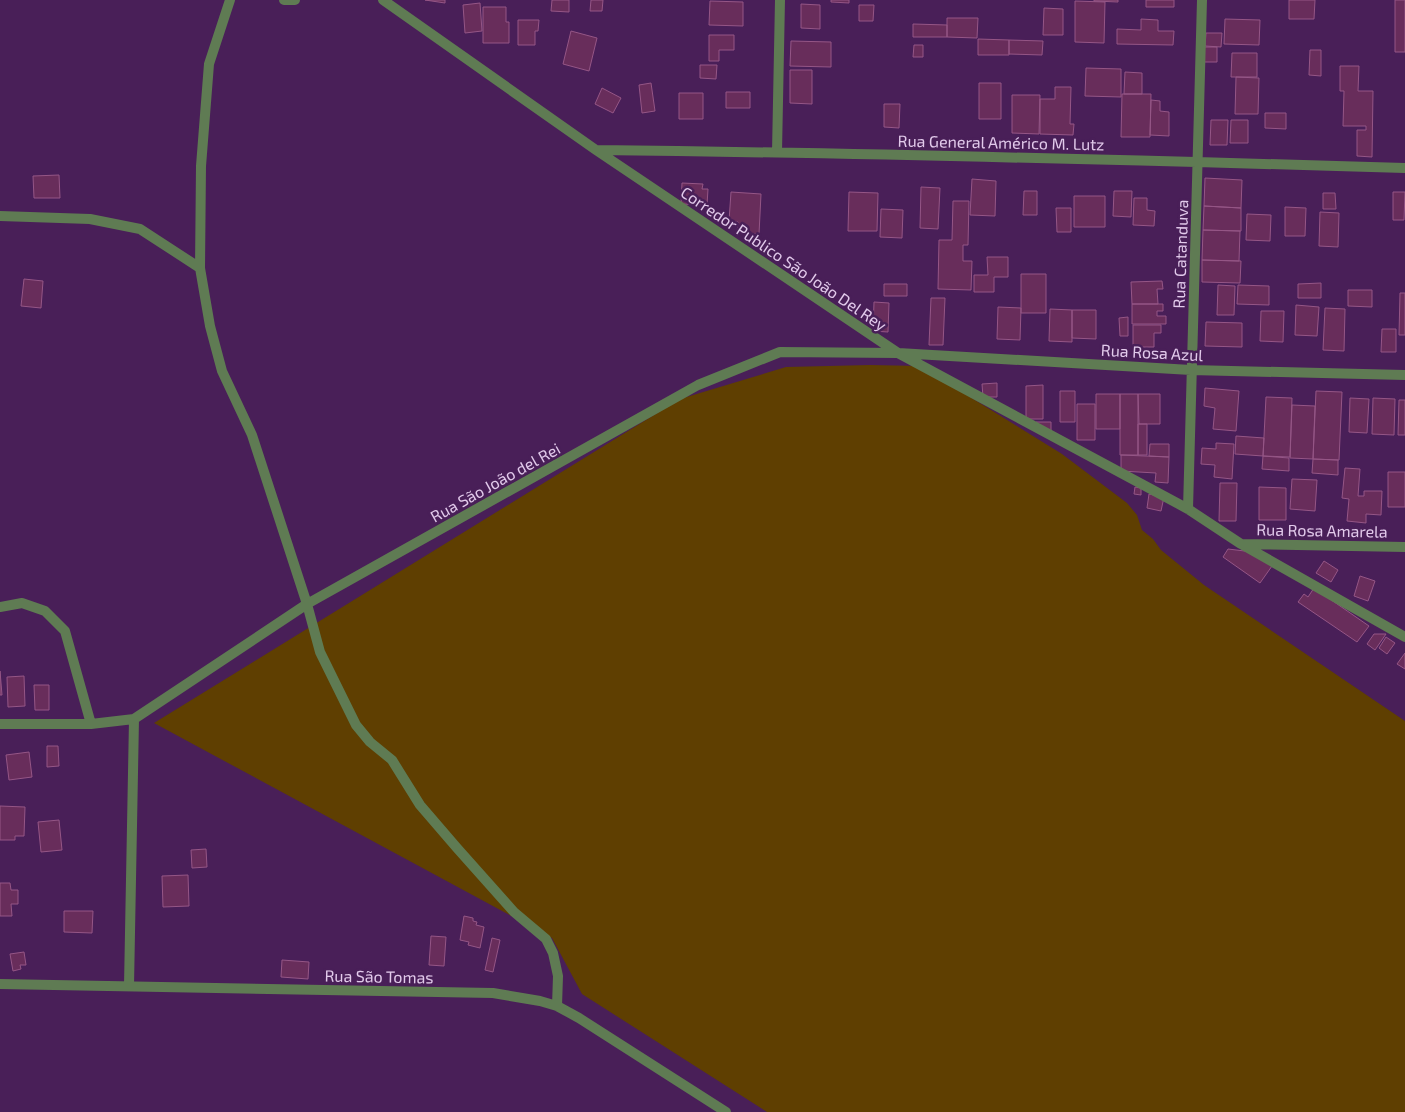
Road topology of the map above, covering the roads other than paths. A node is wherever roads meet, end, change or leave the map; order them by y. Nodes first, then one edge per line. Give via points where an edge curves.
1 (230, 0) edge
2 (284, 0) edge
3 (295, 0) edge
4 (383, 0) edge
5 (780, 0) edge
6 (1202, 0) edge
7 (596, 150) junction
8 (776, 152) junction
9 (1197, 162) junction
10 (1405, 168) edge
11 (0, 216) edge
12 (200, 268) junction
13 (898, 353) junction
14 (1191, 370) junction
15 (1405, 375) edge
16 (1188, 509) junction
17 (1241, 544) junction
18 (1405, 547) edge
19 (307, 604) junction
20 (0, 607) edge
21 (1405, 637) edge
22 (134, 719) junction
23 (0, 724) edge
24 (90, 724) junction
25 (0, 984) edge
26 (129, 986) junction
27 (557, 1006) junction
28 (726, 1112) edge

1 - 12 street via 209,64 201,166
2 - 3 street
4 - 7 street, Corredor Publico São João Del Rey
5 - 8 street
6 - 9 street, Rua Catanduva
7 - 8 street, Rua General Américo M. Lutz
7 - 13 street, Corredor Publico São João Del Rey
8 - 9 street, Rua General Américo M. Lutz
9 - 10 street, Rua General Américo M. Lutz
9 - 14 street, Rua Catanduva
11 - 12 street via 90,219 140,229
12 - 19 street via 222,371 252,435
13 - 14 street, Rua Rosa Azul
13 - 16 street, Corredor Publico São João Del Rey
13 - 19 street, Rua São João del Rei via 780,352 698,386
14 - 15 street, Rua Rosa Azul
14 - 16 street, Rua Catanduva
16 - 17 street, Rua Rosa Amarela
17 - 18 street, Rua Rosa Amarela
17 - 21 street
19 - 22 street, Rua São João del Rei
19 - 27 street via 320,652 356,725 392,760 420,805 457,848 514,912 546,939 553,952 558,976
20 - 24 street via 22,603 38,608 65,631
22 - 24 street
22 - 26 street
23 - 24 street
25 - 26 street, Rua São Tomas
26 - 27 street, Rua São Tomas via 493,993
27 - 28 street, Rua São Tomas

